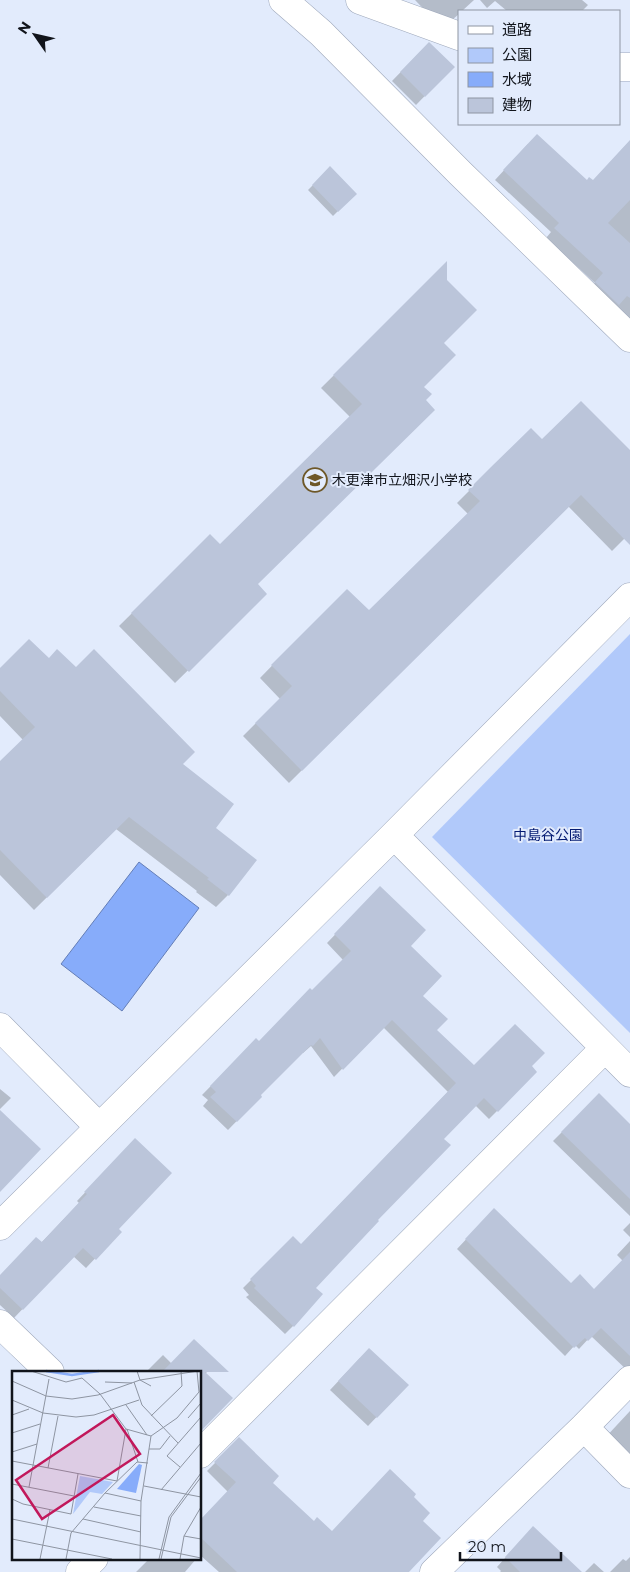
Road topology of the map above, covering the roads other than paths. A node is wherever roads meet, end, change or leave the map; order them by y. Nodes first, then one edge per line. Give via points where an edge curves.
1 (283, 0) edge
2 (360, 0) edge
3 (458, 36) edge
4 (630, 338) edge
5 (630, 597) edge
6 (394, 835) junction
7 (0, 1027) edge
8 (604, 1048) junction
9 (630, 1073) edge
10 (99, 1128) junction
11 (0, 1226) edge
12 (0, 1324) edge
13 (49, 1371) edge
14 (630, 1380) edge
15 (584, 1427) junction
16 (201, 1453) edge
17 (630, 1474) edge
18 (92, 1560) edge
19 (80, 1572) edge
20 (434, 1572) edge

1 - 4 street via 321,33
2 - 3 street
5 - 6 street
6 - 8 street
6 - 10 street
7 - 10 street
8 - 9 street
8 - 16 street
10 - 11 street
12 - 13 street
14 - 15 street
15 - 17 street
15 - 20 street
18 - 19 street

